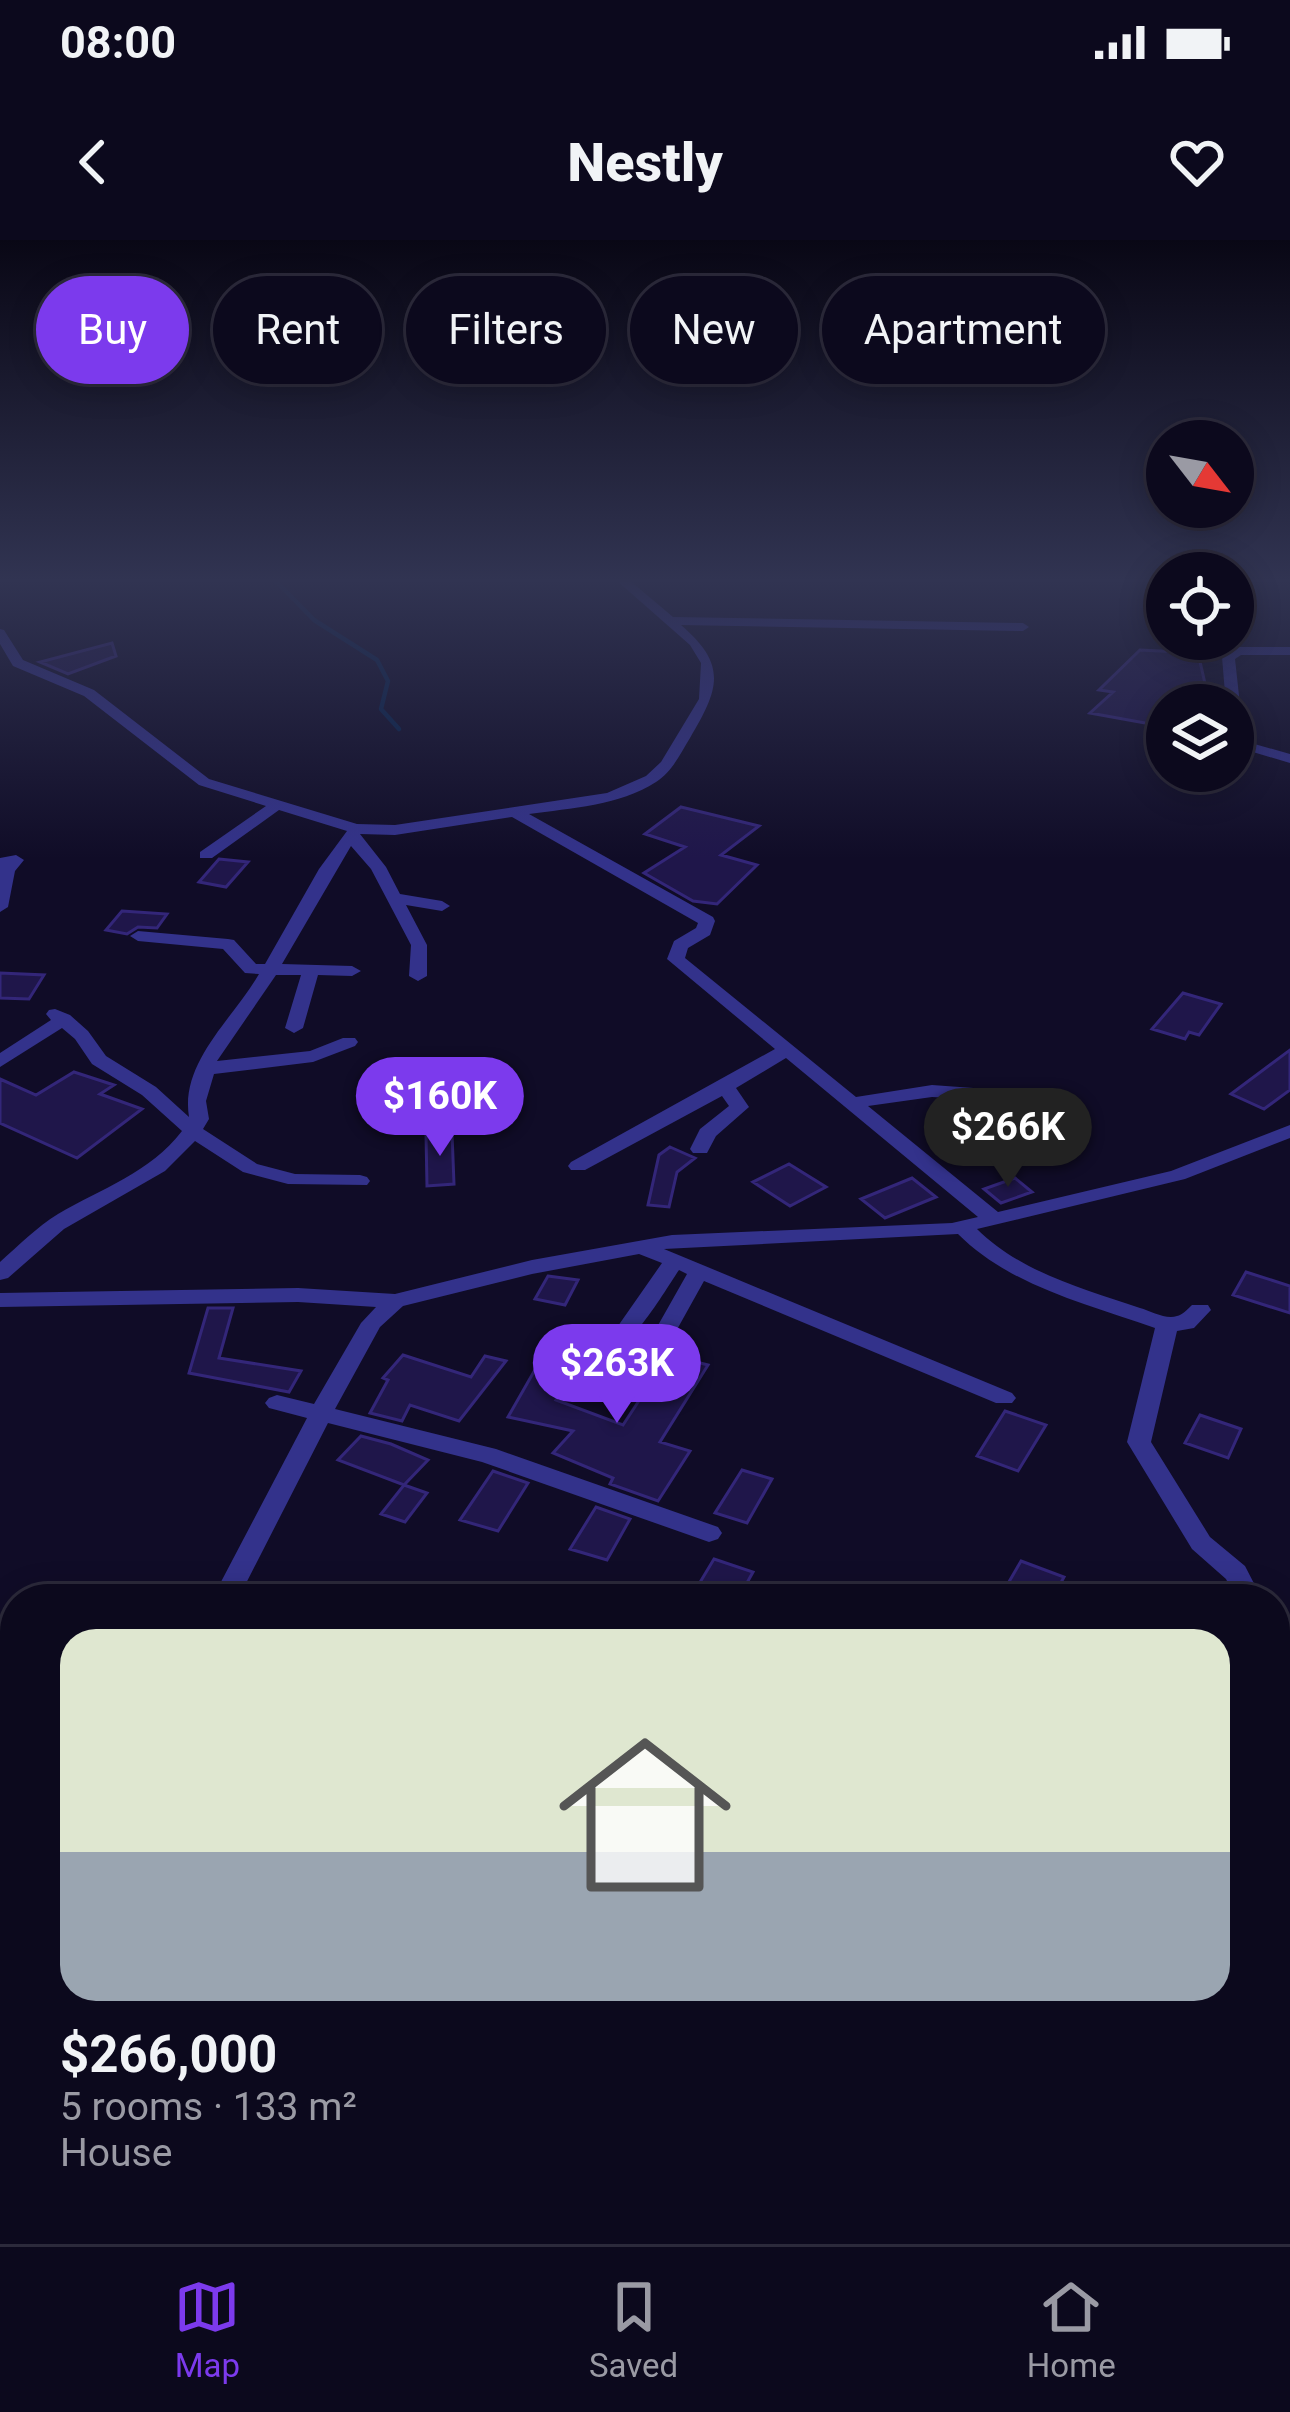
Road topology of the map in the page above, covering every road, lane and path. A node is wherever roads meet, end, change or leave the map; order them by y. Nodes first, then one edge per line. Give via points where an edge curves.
1 (39, 673) edge
2 (707, 673) edge
3 (1230, 673) edge
4 (1290, 759) edge
5 (275, 806) junction
6 (518, 814) junction
7 (353, 832) junction
8 (206, 855) dead end
9 (0, 863) edge
10 (395, 898) junction
11 (442, 906) dead end
12 (0, 907) edge
13 (138, 936) dead end
14 (271, 969) junction
15 (310, 970) junction
16 (352, 971) dead end
17 (418, 976) dead end
18 (294, 1028) dead end
19 (350, 1042) dead end
20 (785, 1051) junction
21 (0, 1061) edge
22 (206, 1069) junction
23 (726, 1086) junction
24 (1008, 1095) dead end
25 (851, 1103) junction
26 (193, 1131) junction
27 (1283, 1139) edge
28 (700, 1149) dead end
29 (578, 1166) dead end
30 (360, 1180) dead end
31 (996, 1221) junction
32 (963, 1227) junction
33 (638, 1246) junction
34 (675, 1261) junction
35 (699, 1271) junction
36 (0, 1273) edge
37 (0, 1300) edge
38 (395, 1301) junction
39 (1201, 1310) dead end
40 (1167, 1324) junction
41 (590, 1358) dead end
42 (642, 1373) dead end
43 (1004, 1398) dead end
44 (277, 1403) dead end
45 (322, 1414) junction
46 (709, 1533) dead end
47 (233, 1584) edge
48 (1242, 1584) edge

1 - 5 street via 105,703 190,776
2 - 6 street via 709,692 650,779 611,796
3 - 4 street via 1237,743
5 - 7 street
5 - 8 street
6 - 7 street
6 - 20 street via 707,922 676,959
7 - 10 street
7 - 14 street
9 - 12 street via 16,860
10 - 11 street
10 - 17 street via 419,945
13 - 14 street via 228,944 251,969
14 - 15 street
14 - 22 street
15 - 16 street
15 - 18 street
19 - 22 street via 314,1056
20 - 23 street
20 - 25 street
21 - 26 street via 59,1016 99,1060
22 - 26 street
23 - 28 street via 739,1107
23 - 29 street
24 - 25 street via 932,1091
25 - 31 street
26 - 30 street via 250,1168 295,1180
26 - 36 street via 154,1171 60,1221
27 - 31 street
31 - 32 street
32 - 33 street
32 - 40 street via 979,1247 1031,1273
33 - 34 street
33 - 38 street
34 - 35 street
34 - 41 street via 626,1331
35 - 42 street
35 - 43 street
37 - 38 street
38 - 45 street via 372,1323
39 - 40 street via 1186,1323
40 - 48 street via 1139,1442 1201,1543
44 - 45 street
45 - 46 street via 488,1455
45 - 47 street

